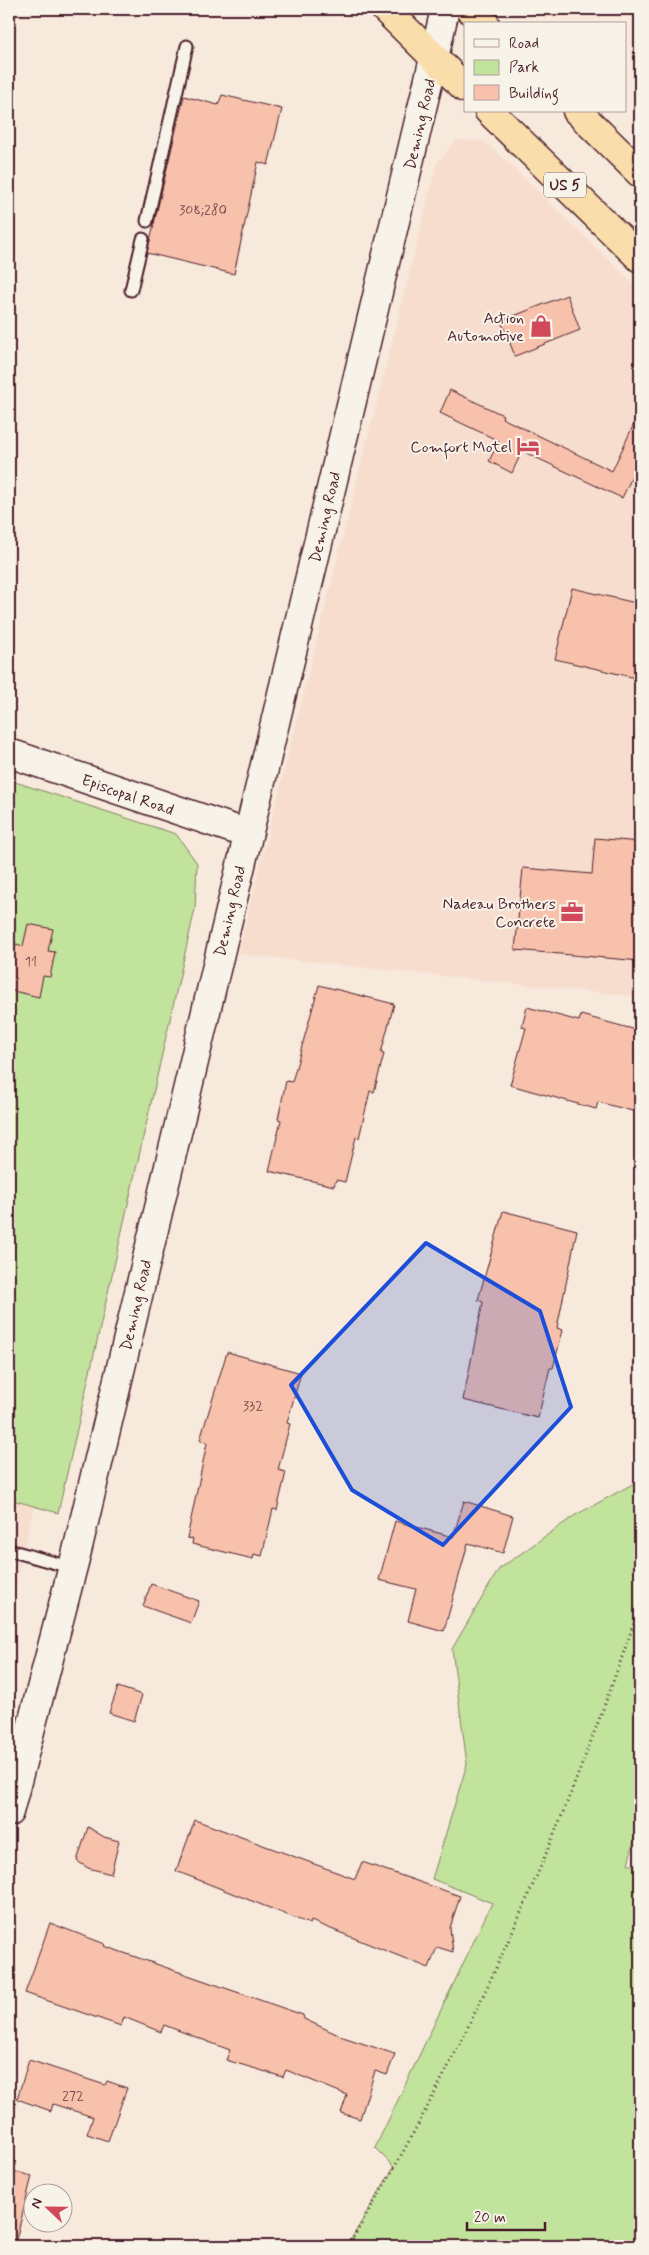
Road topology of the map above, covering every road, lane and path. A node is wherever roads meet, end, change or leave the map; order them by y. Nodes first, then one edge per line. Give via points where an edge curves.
1 (385, 9) edge
2 (445, 9) edge
3 (470, 9) edge
4 (484, 22) edge
5 (187, 46) dead end
6 (434, 58) junction
7 (464, 87) edge
8 (490, 112) edge
9 (577, 112) edge
10 (640, 172) edge
11 (147, 221) dead end
12 (143, 239) dead end
13 (640, 258) edge
14 (132, 290) dead end
15 (9, 753) edge
16 (248, 834) junction
17 (9, 1550) edge
18 (73, 1568) junction
19 (640, 1606) edge
20 (9, 1812) edge
21 (348, 2246) edge

1 - 6 highway
2 - 6 street, Deming Road
3 - 4 highway
5 - 11 lane
6 - 7 highway
6 - 16 street, Deming Road
8 - 13 highway, US 5
9 - 10 highway
12 - 14 lane
15 - 16 street, Episcopal Road
16 - 18 street, Deming Road
17 - 18 lane
18 - 20 street, Deming Road
19 - 21 path via 579,1774 498,1963 428,2104

